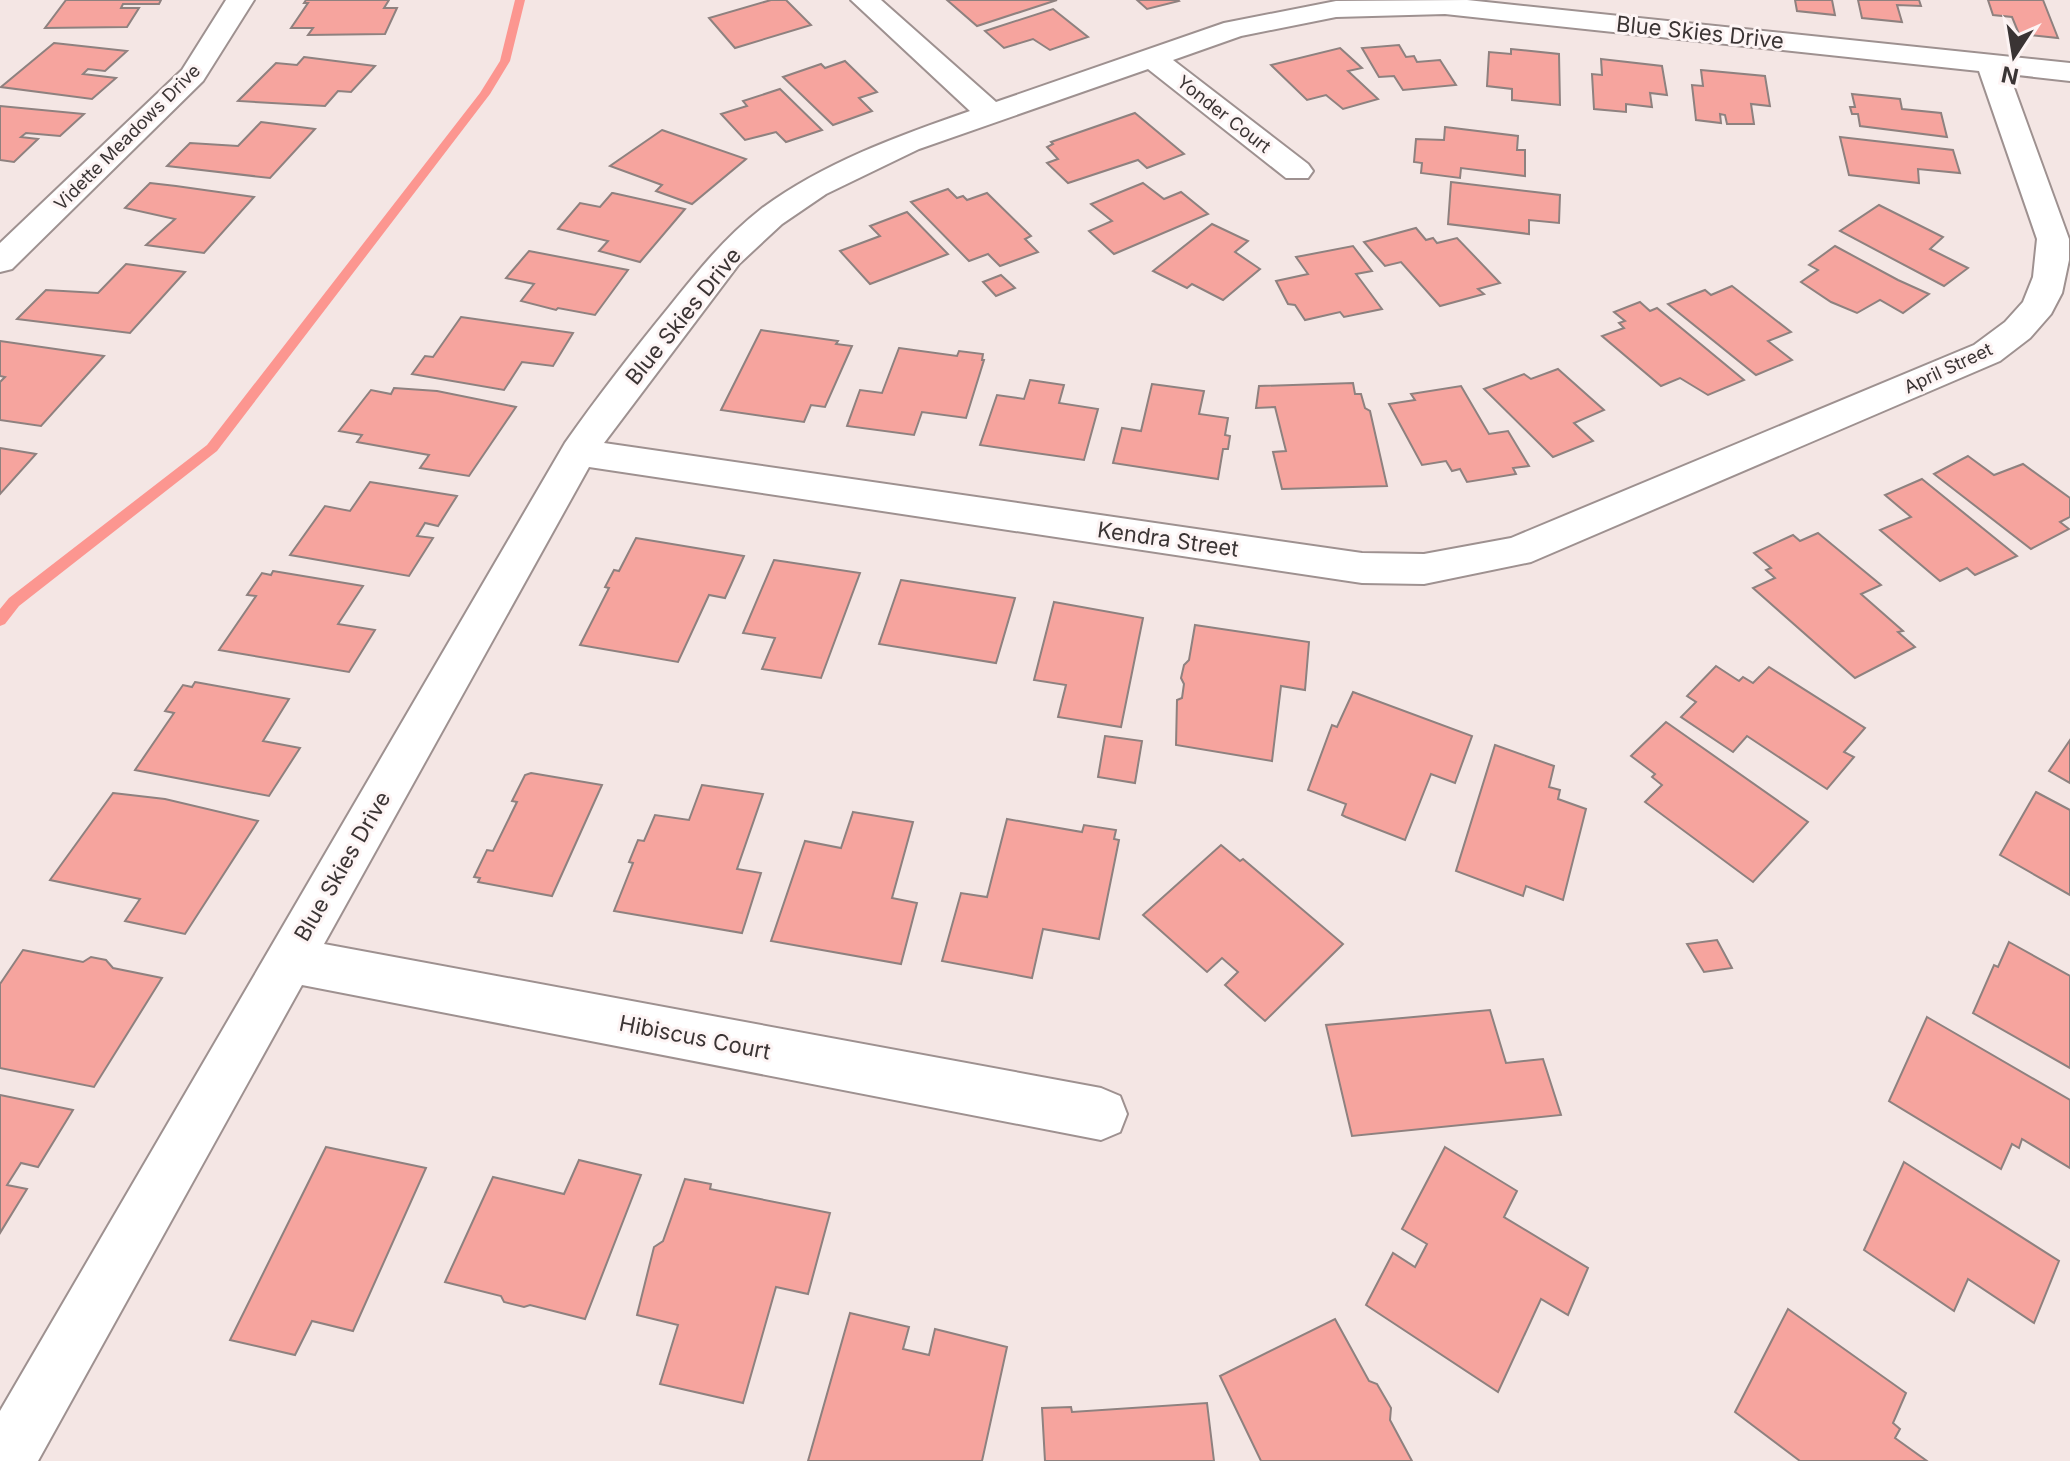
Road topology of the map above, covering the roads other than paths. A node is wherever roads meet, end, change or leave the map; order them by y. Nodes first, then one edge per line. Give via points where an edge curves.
1 (240, 0) edge
2 (865, 0) edge
3 (1151, 57) junction
4 (1991, 64) junction
5 (2070, 72) edge
6 (991, 114) junction
7 (1297, 171) dead end
8 (0, 262) edge
9 (578, 452) junction
10 (1741, 457) joint
11 (289, 960) junction
12 (1101, 1114) dead end
13 (5, 1461) edge

1 - 8 street, Vidette Meadows Drive via 193,75
2 - 6 street
3 - 4 street, Blue Skies Drive via 1283,17 1415,6
3 - 6 street, Blue Skies Drive
3 - 7 street, Yonder Court
4 - 5 street, Blue Skies Drive
4 - 10 street, April Street via 2053,239 2054,270 2044,299 2023,327 1987,353
6 - 9 street, Blue Skies Drive via 863,162 771,217 727,257
9 - 10 street, Kendra Street via 1362,568 1409,569 1517,552
9 - 11 street, Blue Skies Drive
11 - 12 street, Hibiscus Court
11 - 13 street, Blue Skies Drive

